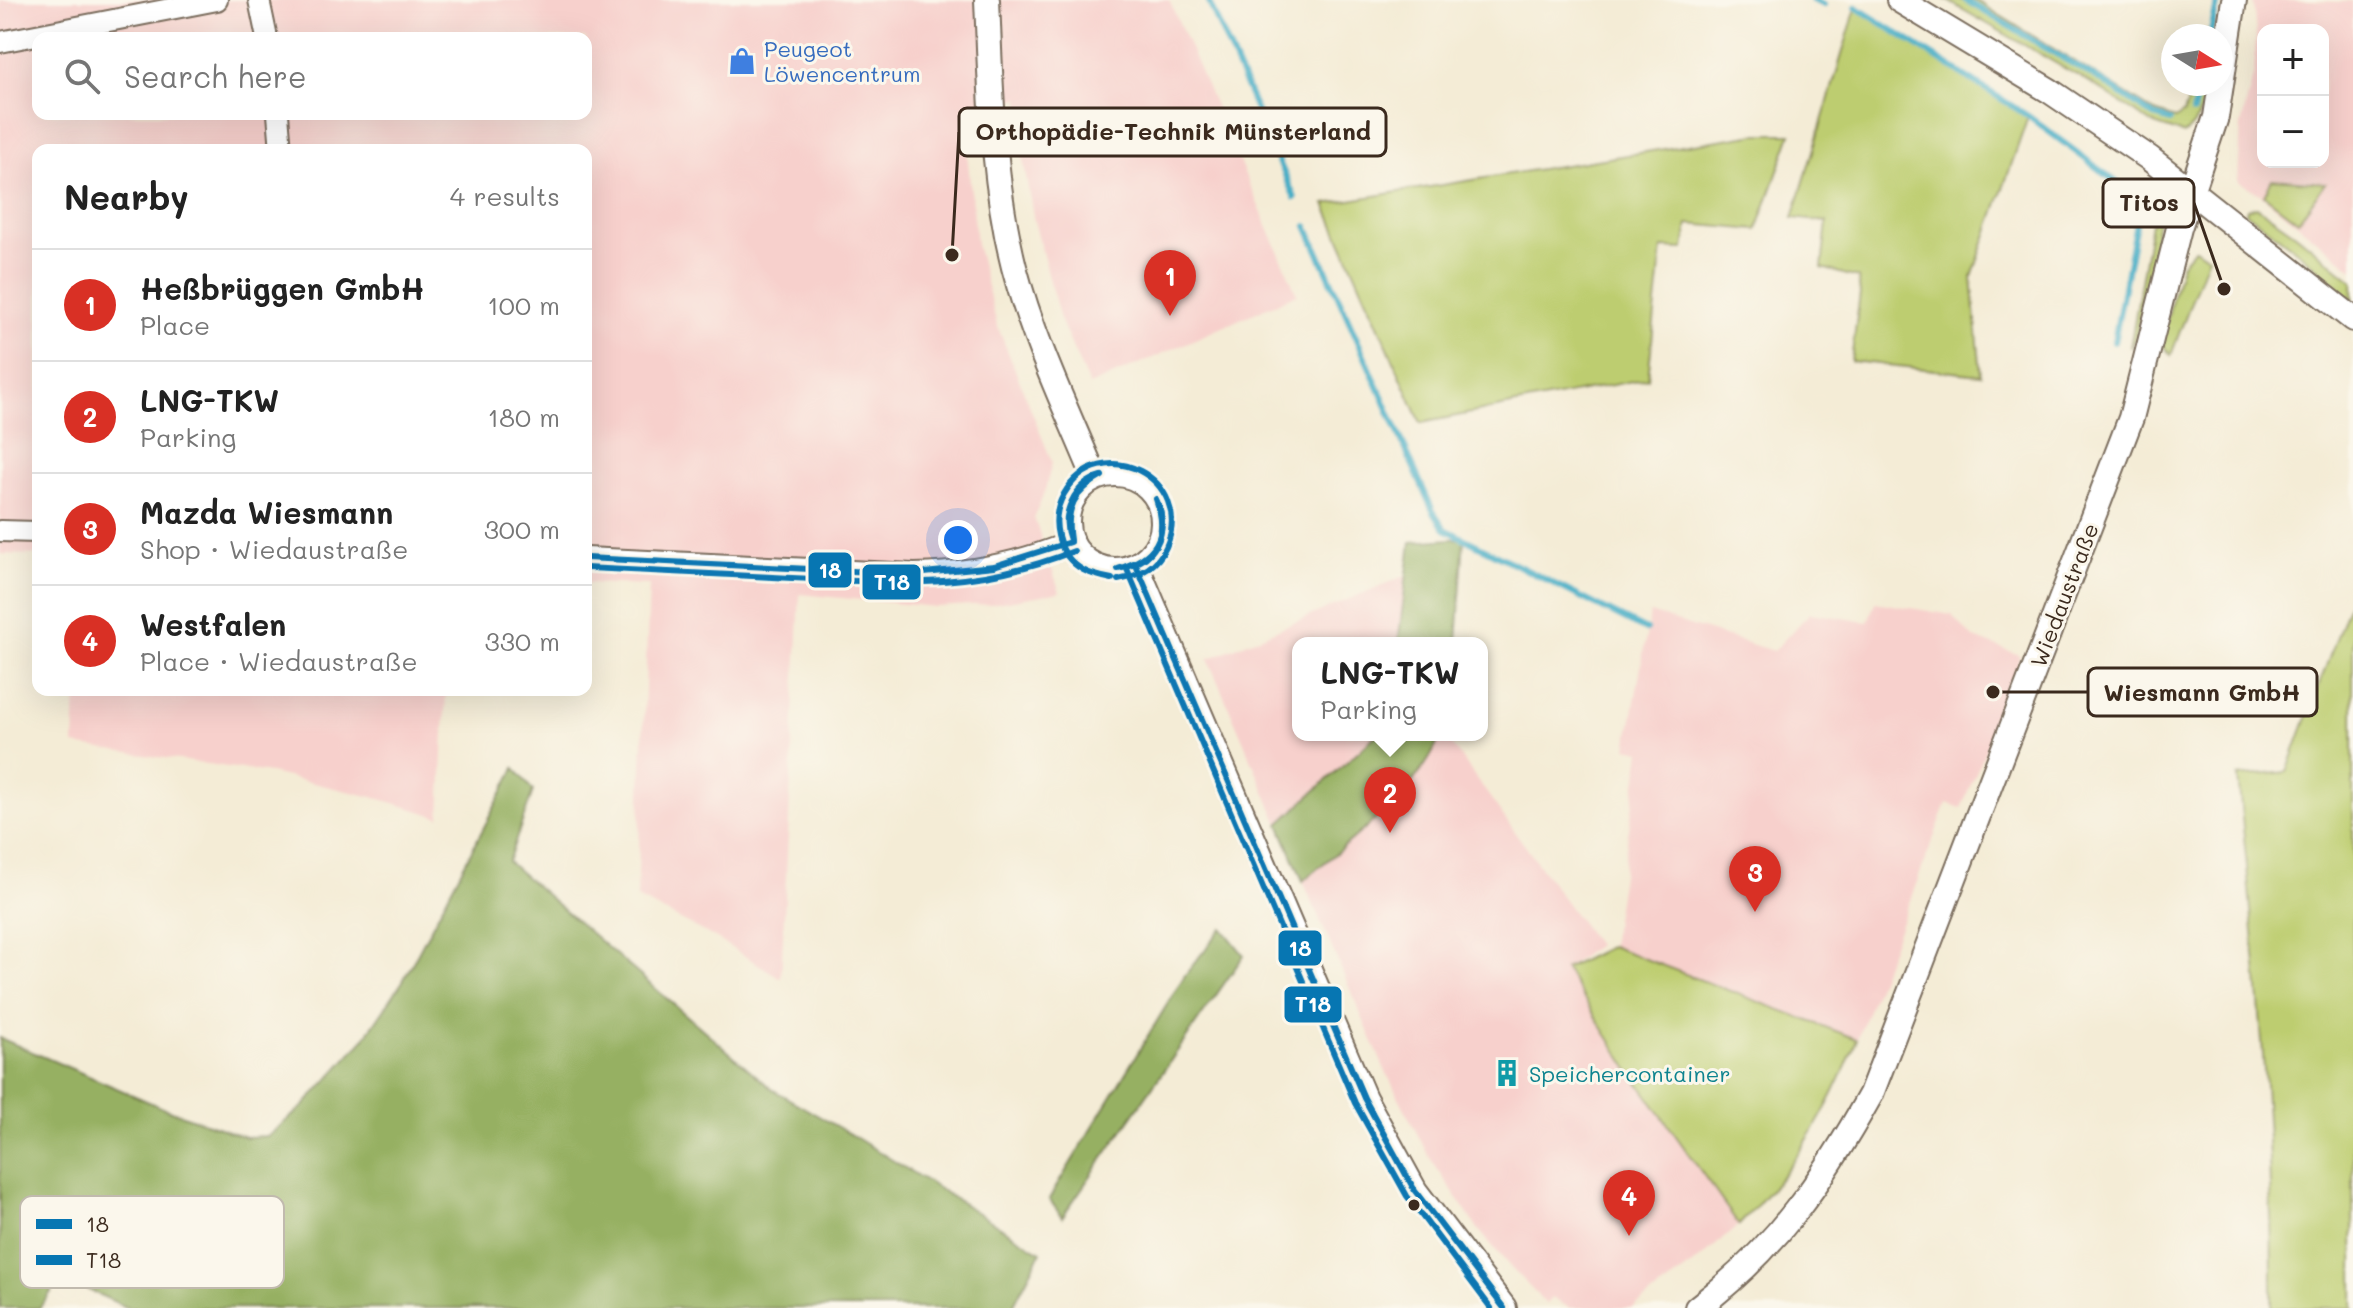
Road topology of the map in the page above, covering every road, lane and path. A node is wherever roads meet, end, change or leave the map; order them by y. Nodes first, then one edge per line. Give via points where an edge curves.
1 (217, 0) edge
2 (259, 0) edge
3 (987, 0) edge
4 (1899, 0) edge
5 (2234, 0) edge
6 (52, 32) edge
7 (266, 32) edge
8 (32, 36) edge
9 (0, 42) edge
10 (278, 120) edge
11 (280, 144) edge
12 (2192, 189) junction
13 (2353, 319) edge
14 (1095, 478) junction
15 (0, 531) edge
16 (32, 532) edge
17 (1070, 542) junction
18 (592, 558) edge
19 (1136, 565) junction
20 (1504, 1308) edge
21 (1697, 1308) edge

1 - 6 street
2 - 7 street
3 - 14 main road via 995,156 1014,266 1043,356
4 - 12 main road via 2050,91
5 - 12 main road, Wiedaustraße via 2216,117
8 - 9 street
10 - 11 street
12 - 13 main road
12 - 21 main road, Wiedaustraße via 2131,418 1871,1094 1834,1161 1798,1211 1747,1266
14 - 17 main road via 1083,485 1067,511
14 - 19 main road via 1128,475 1149,489 1161,509 1160,538
15 - 16 street
17 - 18 street via 1007,563 946,573
17 - 19 main road via 1100,568
19 - 20 main road via 1364,1098 1415,1191

